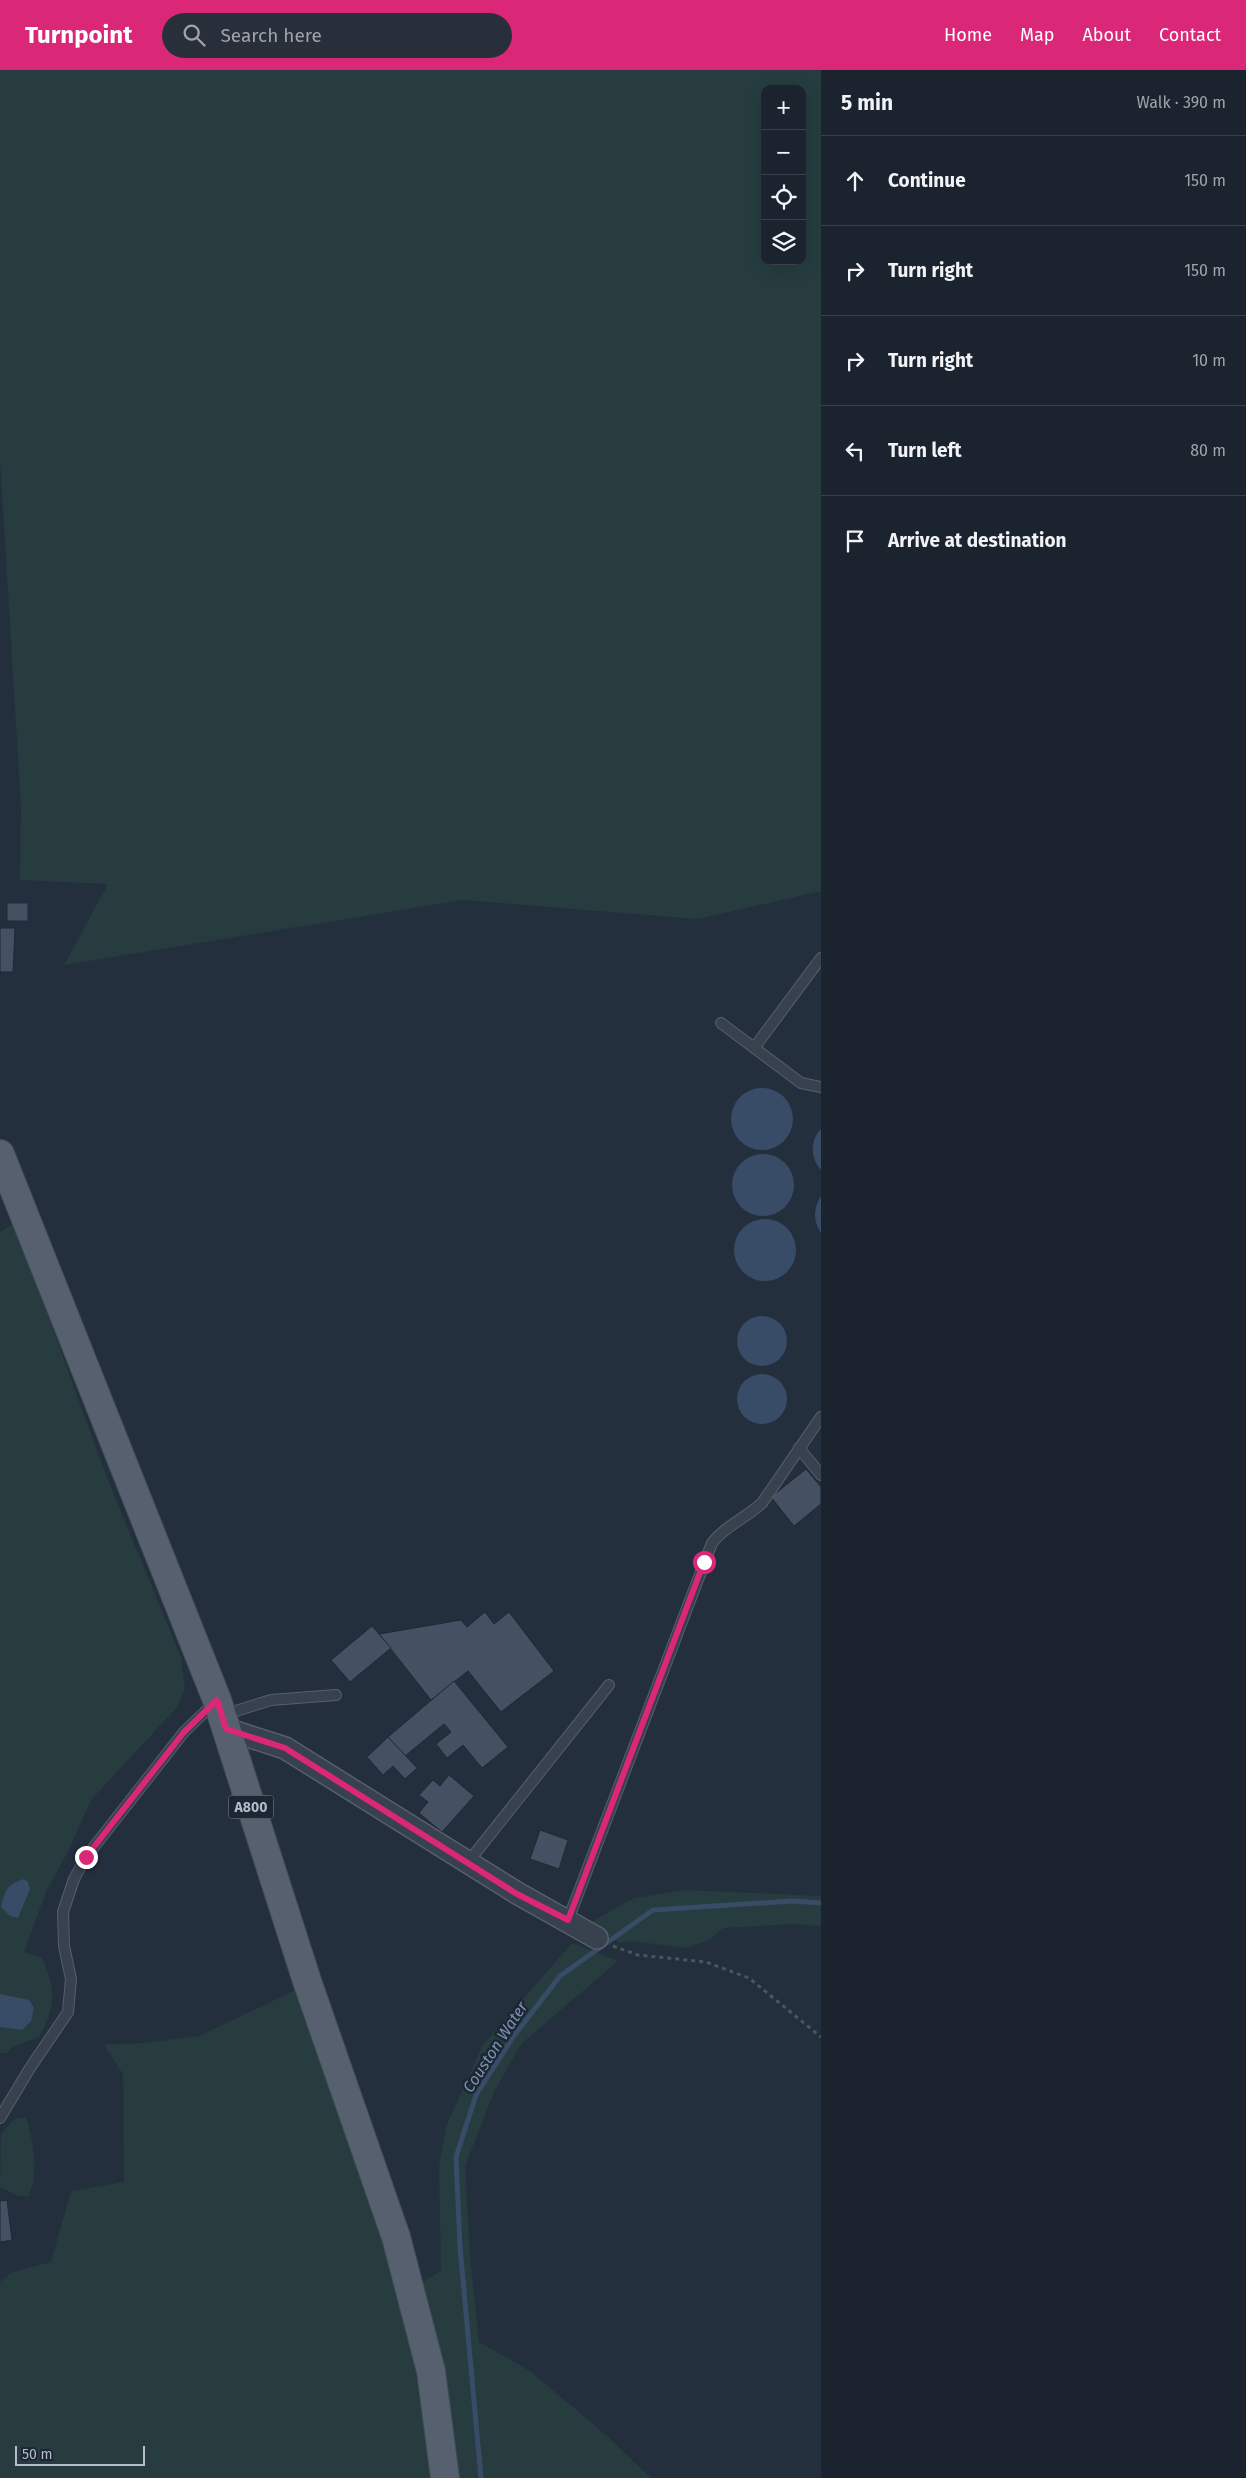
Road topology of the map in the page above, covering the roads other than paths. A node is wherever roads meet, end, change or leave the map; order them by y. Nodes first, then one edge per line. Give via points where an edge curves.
1 (821, 958) edge
2 (721, 1023) dead end
3 (754, 1048) junction
4 (821, 1087) edge
5 (0, 1154) edge
6 (821, 1417) edge
7 (799, 1448) junction
8 (821, 1475) edge
9 (609, 1685) dead end
10 (336, 1694) dead end
11 (222, 1715) junction
12 (469, 1862) junction
13 (568, 1920) junction
14 (597, 1938) dead end
15 (0, 2118) edge
16 (445, 2478) edge

1 - 3 lane
2 - 3 lane
3 - 4 lane via 801,1083
5 - 11 main road, A800
6 - 7 lane
7 - 8 lane
7 - 13 lane via 762,1503 719,1534 712,1543
9 - 12 lane
10 - 11 lane via 271,1700
11 - 12 street via 285,1748
11 - 15 lane via 184,1732 86,1857 63,1912 64,1946 71,1979 68,2012
11 - 16 main road, A800 via 307,1981 399,2246 431,2371
12 - 13 street via 517,1894
13 - 14 street

